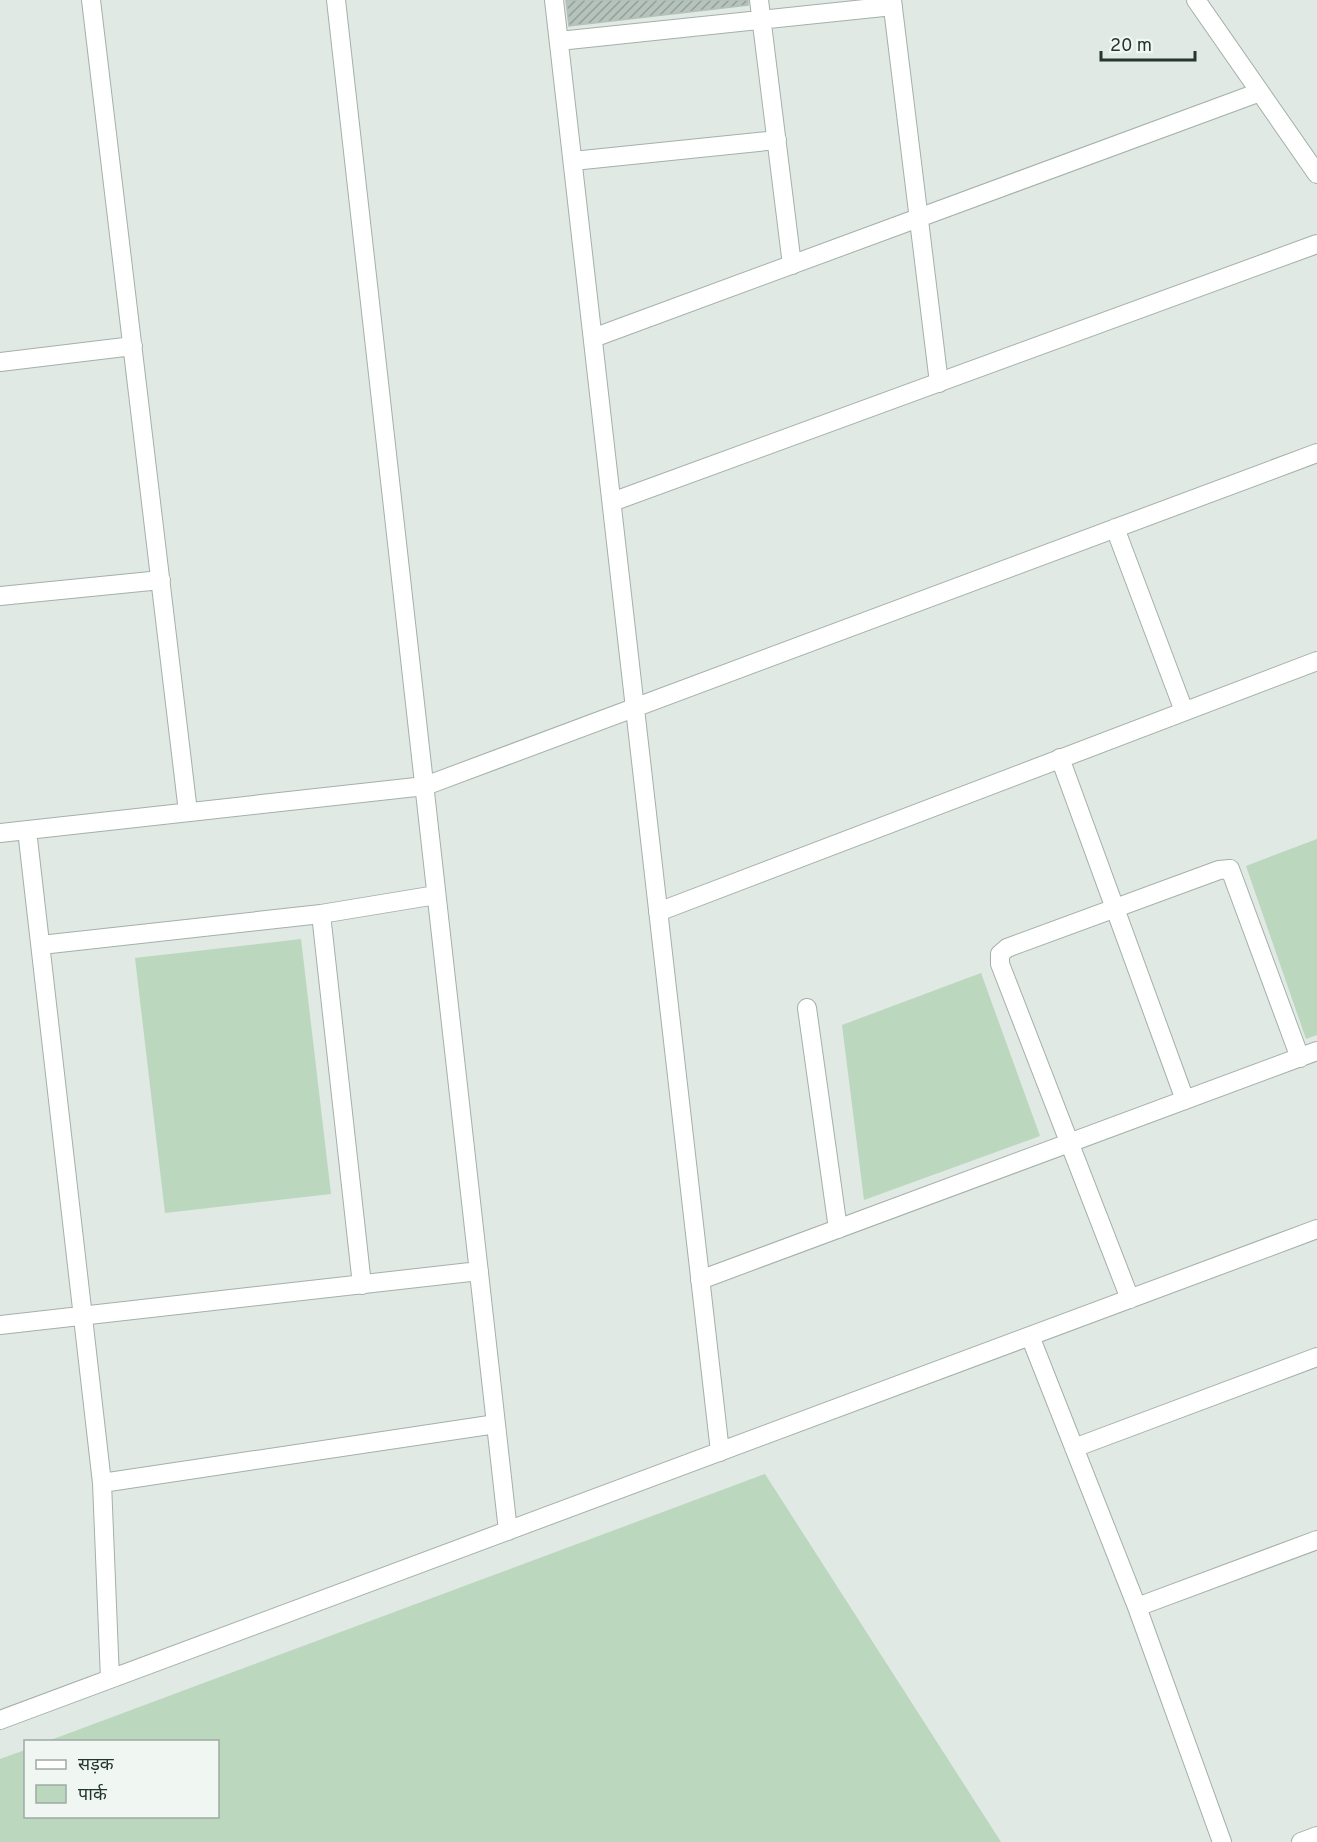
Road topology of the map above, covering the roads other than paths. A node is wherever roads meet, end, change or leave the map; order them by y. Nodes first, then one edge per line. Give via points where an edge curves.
1 (91, 0) edge
2 (336, 0) edge
3 (554, 0) edge
4 (759, 0) edge
5 (1196, 0) edge
6 (892, 3) edge
7 (762, 20) junction
8 (559, 40) junction
9 (1260, 93) junction
10 (777, 140) junction
11 (573, 161) junction
12 (1317, 174) edge
13 (919, 218) junction
14 (1317, 244) edge
15 (792, 265) junction
16 (593, 338) junction
17 (133, 346) junction
18 (0, 362) edge
19 (939, 383) junction
20 (1317, 453) edge
21 (612, 502) junction
22 (1115, 528) junction
23 (161, 579) junction
24 (0, 596) edge
25 (1317, 660) edge
26 (636, 707) junction
27 (1184, 711) junction
28 (1060, 758) junction
29 (424, 786) junction
30 (188, 812) junction
31 (27, 830) junction
32 (0, 833) edge
33 (436, 895) junction
34 (1116, 910) junction
35 (658, 912) junction
36 (321, 914) junction
37 (41, 945) junction
38 (807, 1008) dead end
39 (1317, 1051) edge
40 (1300, 1058) junction
41 (1185, 1101) junction
42 (1070, 1143) junction
43 (838, 1229) junction
44 (1317, 1229) edge
45 (479, 1271) junction
46 (700, 1280) junction
47 (362, 1285) junction
48 (1130, 1299) junction
49 (83, 1316) junction
50 (0, 1325) edge
51 (1030, 1336) junction
52 (1317, 1357) edge
53 (496, 1424) junction
54 (1074, 1448) junction
55 (720, 1452) junction
56 (102, 1483) junction
57 (508, 1531) junction
58 (1317, 1540) edge
59 (1137, 1607) junction
60 (110, 1679) junction
61 (0, 1720) edge
62 (1317, 1836) edge
63 (1222, 1842) edge
64 (1300, 1842) edge

1 - 17 street
2 - 29 street
3 - 8 street
4 - 7 street
5 - 9 street
6 - 7 street
6 - 13 street
7 - 8 street
7 - 10 street
8 - 11 street
9 - 12 street
9 - 13 street
10 - 11 street
10 - 15 street
11 - 16 street
13 - 15 street
13 - 19 street
14 - 19 street
15 - 16 street
16 - 21 street
17 - 18 street
17 - 23 street
19 - 21 street
20 - 22 street
21 - 26 street
22 - 26 street
22 - 27 street
23 - 24 street
23 - 30 street
25 - 27 street
26 - 29 street
26 - 35 street
27 - 28 street
28 - 34 street
28 - 35 street
29 - 30 street
29 - 33 street
30 - 31 street
31 - 32 street
31 - 37 street
33 - 36 street
33 - 45 street
34 - 40 street via 1230,869
34 - 41 street
34 - 42 street via 1007,948 1000,954 1000,964
35 - 46 street
36 - 37 street
36 - 47 street
37 - 49 street
38 - 43 street
39 - 40 street
40 - 41 street
41 - 42 street
42 - 43 street
42 - 48 street
43 - 46 street
44 - 48 street
45 - 47 street
45 - 53 street
46 - 55 street
47 - 49 street
48 - 51 street
49 - 50 street
49 - 56 street
51 - 54 street
51 - 55 street
52 - 54 street
53 - 56 street
53 - 57 street
54 - 59 street
55 - 57 street
56 - 60 street
57 - 60 street
58 - 59 street
59 - 63 street
60 - 61 street
62 - 64 street

